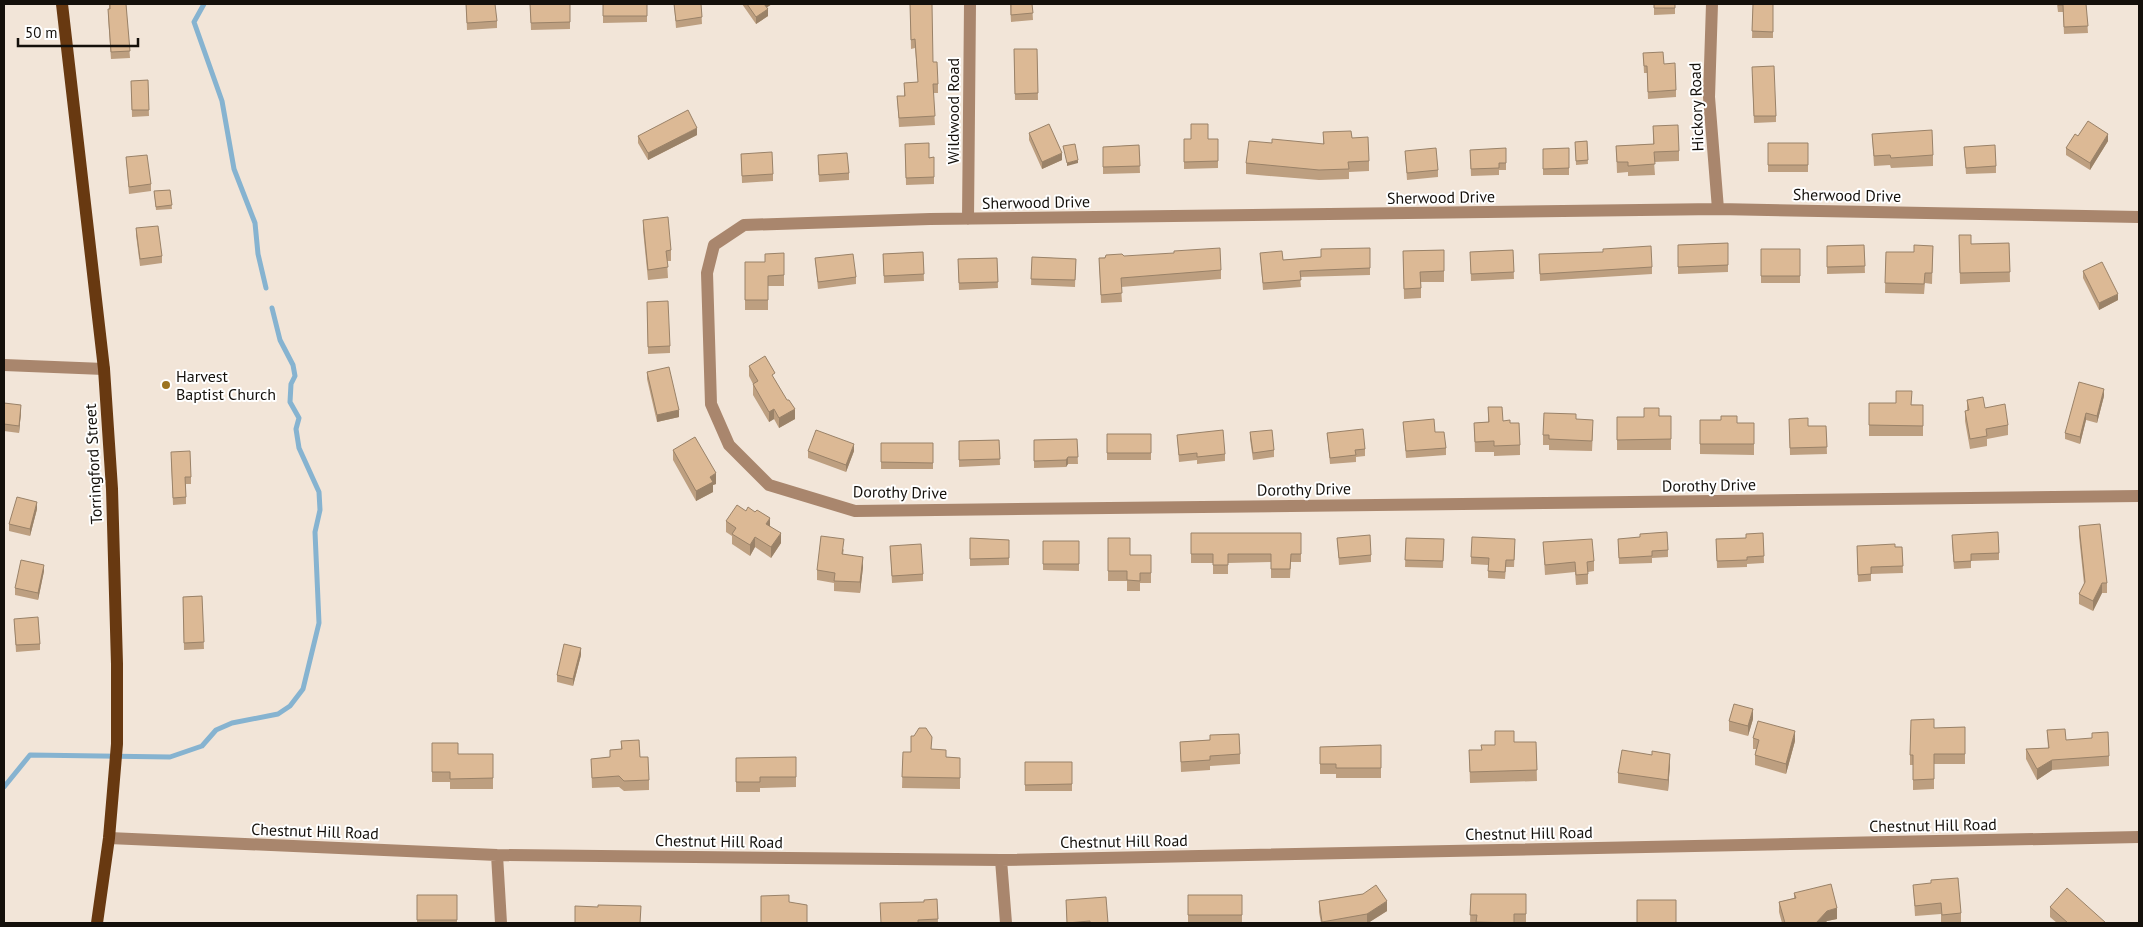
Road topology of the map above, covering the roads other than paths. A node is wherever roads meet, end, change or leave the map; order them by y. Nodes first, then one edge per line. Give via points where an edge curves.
1 (62, 4) edge
2 (970, 4) edge
3 (1712, 4) edge
4 (1718, 209) junction
5 (2139, 217) edge
6 (968, 219) junction
7 (744, 225) joint
8 (4, 365) edge
9 (104, 369) junction
10 (2139, 496) edge
11 (2139, 837) edge
12 (109, 838) junction
13 (497, 855) junction
14 (1001, 860) junction
15 (97, 923) edge
16 (501, 923) edge
17 (1006, 923) edge

1 - 9 main road, Torringford Street
2 - 6 street, Wildwood Road
3 - 4 street, Hickory Road via 1709,97
4 - 5 street, Sherwood Drive
4 - 6 street, Sherwood Drive
6 - 7 street, Sherwood Drive
7 - 10 street, Dorothy Drive via 714,245 707,273 711,404 729,445 769,484 855,511
8 - 9 street
9 - 12 main road, Torringford Street via 112,489 117,664 117,744
11 - 14 street, Chestnut Hill Road
12 - 13 street, Chestnut Hill Road
12 - 15 main road, Torringford Street
13 - 14 street, Chestnut Hill Road
13 - 16 street
14 - 17 street

